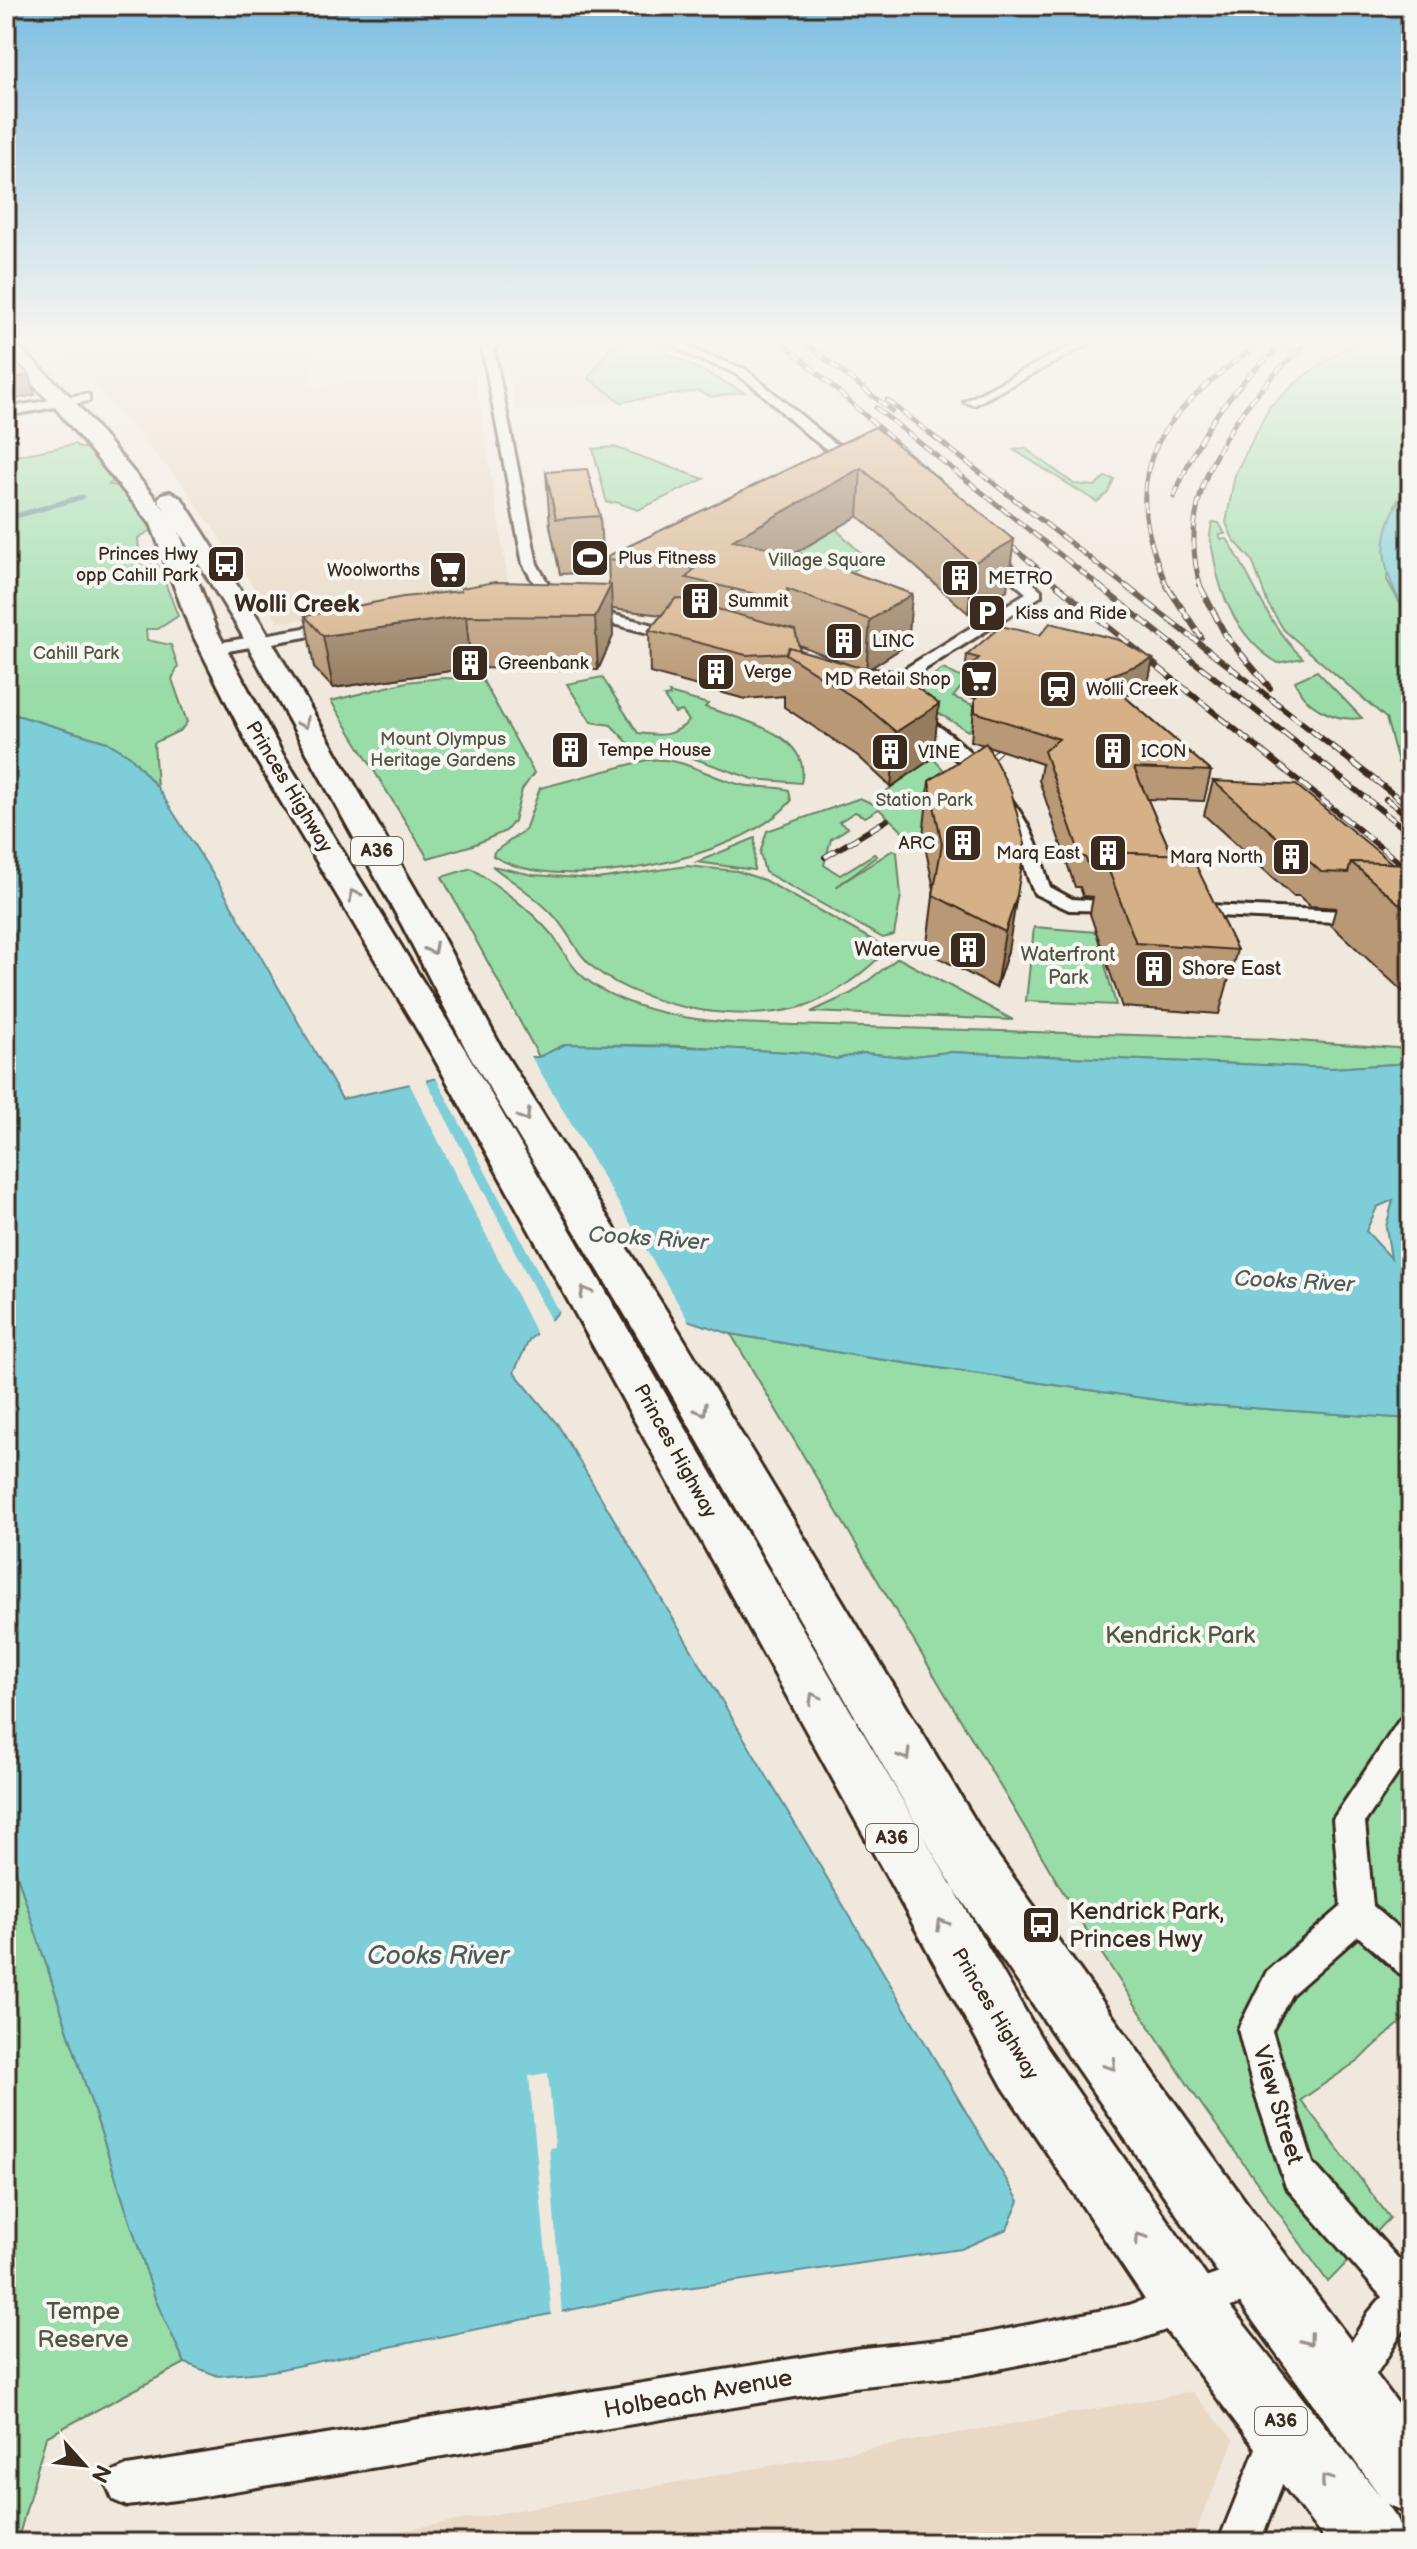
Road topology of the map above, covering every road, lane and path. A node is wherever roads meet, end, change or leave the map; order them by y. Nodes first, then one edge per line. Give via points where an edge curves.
1 (116, 458) edge
2 (134, 458) edge
3 (509, 458) edge
4 (837, 458) edge
5 (877, 465) edge
6 (979, 545) edge
7 (569, 592) edge
8 (548, 596) junction
9 (534, 605) edge
10 (591, 612) edge
11 (356, 631) edge
12 (694, 638) edge
13 (262, 648) junction
14 (215, 656) junction
15 (1411, 920) edge
16 (468, 1054) junction
17 (644, 1351) junction
18 (1411, 1729) edge
19 (1358, 1914) junction
20 (1411, 1961) edge
21 (1262, 2278) junction
22 (1409, 2295) edge
23 (1185, 2302) junction
24 (1342, 2388) junction
25 (1285, 2426) junction
26 (1411, 2479) edge
27 (127, 2486) dead end
28 (1239, 2543) edge
29 (1372, 2543) edge

1 - 14 highway, Princes Highway / A36 via 163,523
2 - 13 highway, Princes Highway / A36 via 158,481 204,549
3 - 8 street via 530,564
4 - 5 street via 842,463
6 - 15 street via 1036,593 866,692 939,737 998,793 1022,831 1042,890 1071,905
7 - 8 street
8 - 9 street
10 - 12 street
11 - 13 street
13 - 14 street
13 -> 16 highway, Princes Highway / A36
16 -> 14 highway, Princes Highway / A36 via 267,753
16 - 17 highway, Princes Highway / A36
17 -> 21 highway, Princes Highway / A36 via 970,1864
23 -> 17 highway, Princes Highway / A36 via 1024,2066 911,1872
18 - 19 street via 1349,1819
19 - 20 street
19 - 22 street, View Street via 1279,1983 1255,2029 1299,2174
21 - 23 street, Holbeach Avenue
21 -> 24 highway, Princes Highway / A36
22 - 24 street via 1382,2325
23 - 25 highway, Princes Highway / A36
23 - 27 street, Holbeach Avenue via 1129,2324 967,2356 854,2368
24 - 26 highway, Princes Highway / A36
25 - 28 street
29 -> 25 highway, Princes Highway / A36

